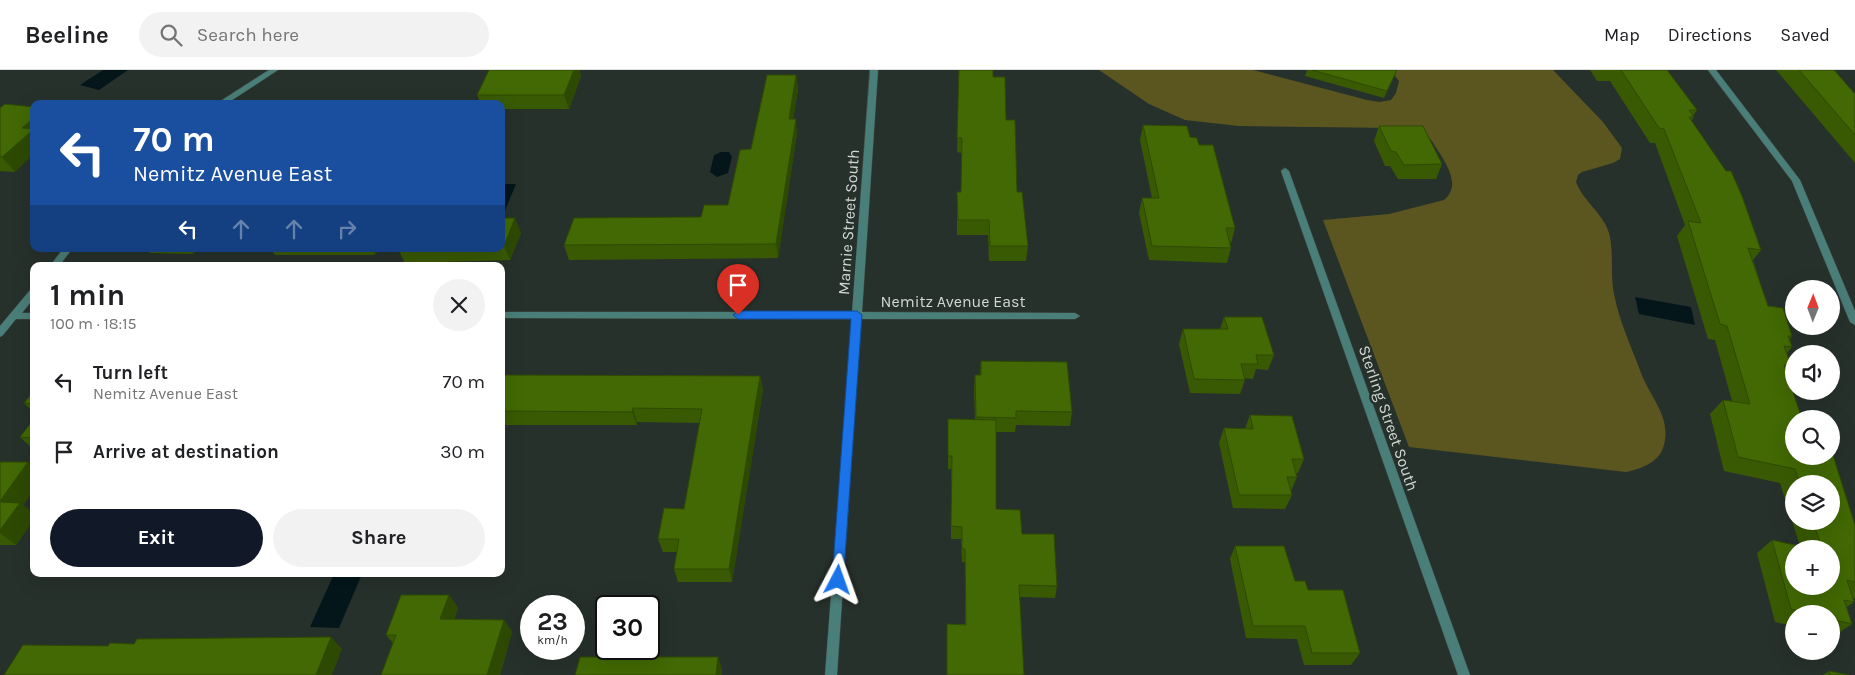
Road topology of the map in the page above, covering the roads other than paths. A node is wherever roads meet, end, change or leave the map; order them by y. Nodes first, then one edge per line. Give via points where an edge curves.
1 (274, 70) edge
2 (874, 70) edge
3 (1712, 70) edge
4 (226, 100) edge
5 (1285, 171) dead end
6 (66, 252) edge
7 (57, 262) edge
8 (30, 296) edge
9 (857, 315) junction
10 (14, 316) junction
11 (30, 316) edge
12 (505, 316) edge
13 (1075, 316) dead end
14 (1855, 322) edge
15 (0, 333) edge
16 (832, 675) edge
17 (1464, 675) edge

1 - 4 street
2 - 9 street, Marnie Street South
3 - 14 street via 1796,180
5 - 17 street, Sterling Street South
6 - 7 street
8 - 10 street
9 - 12 street, Nemitz Avenue East
9 - 13 street, Nemitz Avenue East
9 - 16 street, Marnie Street South
10 - 11 street
10 - 15 street

